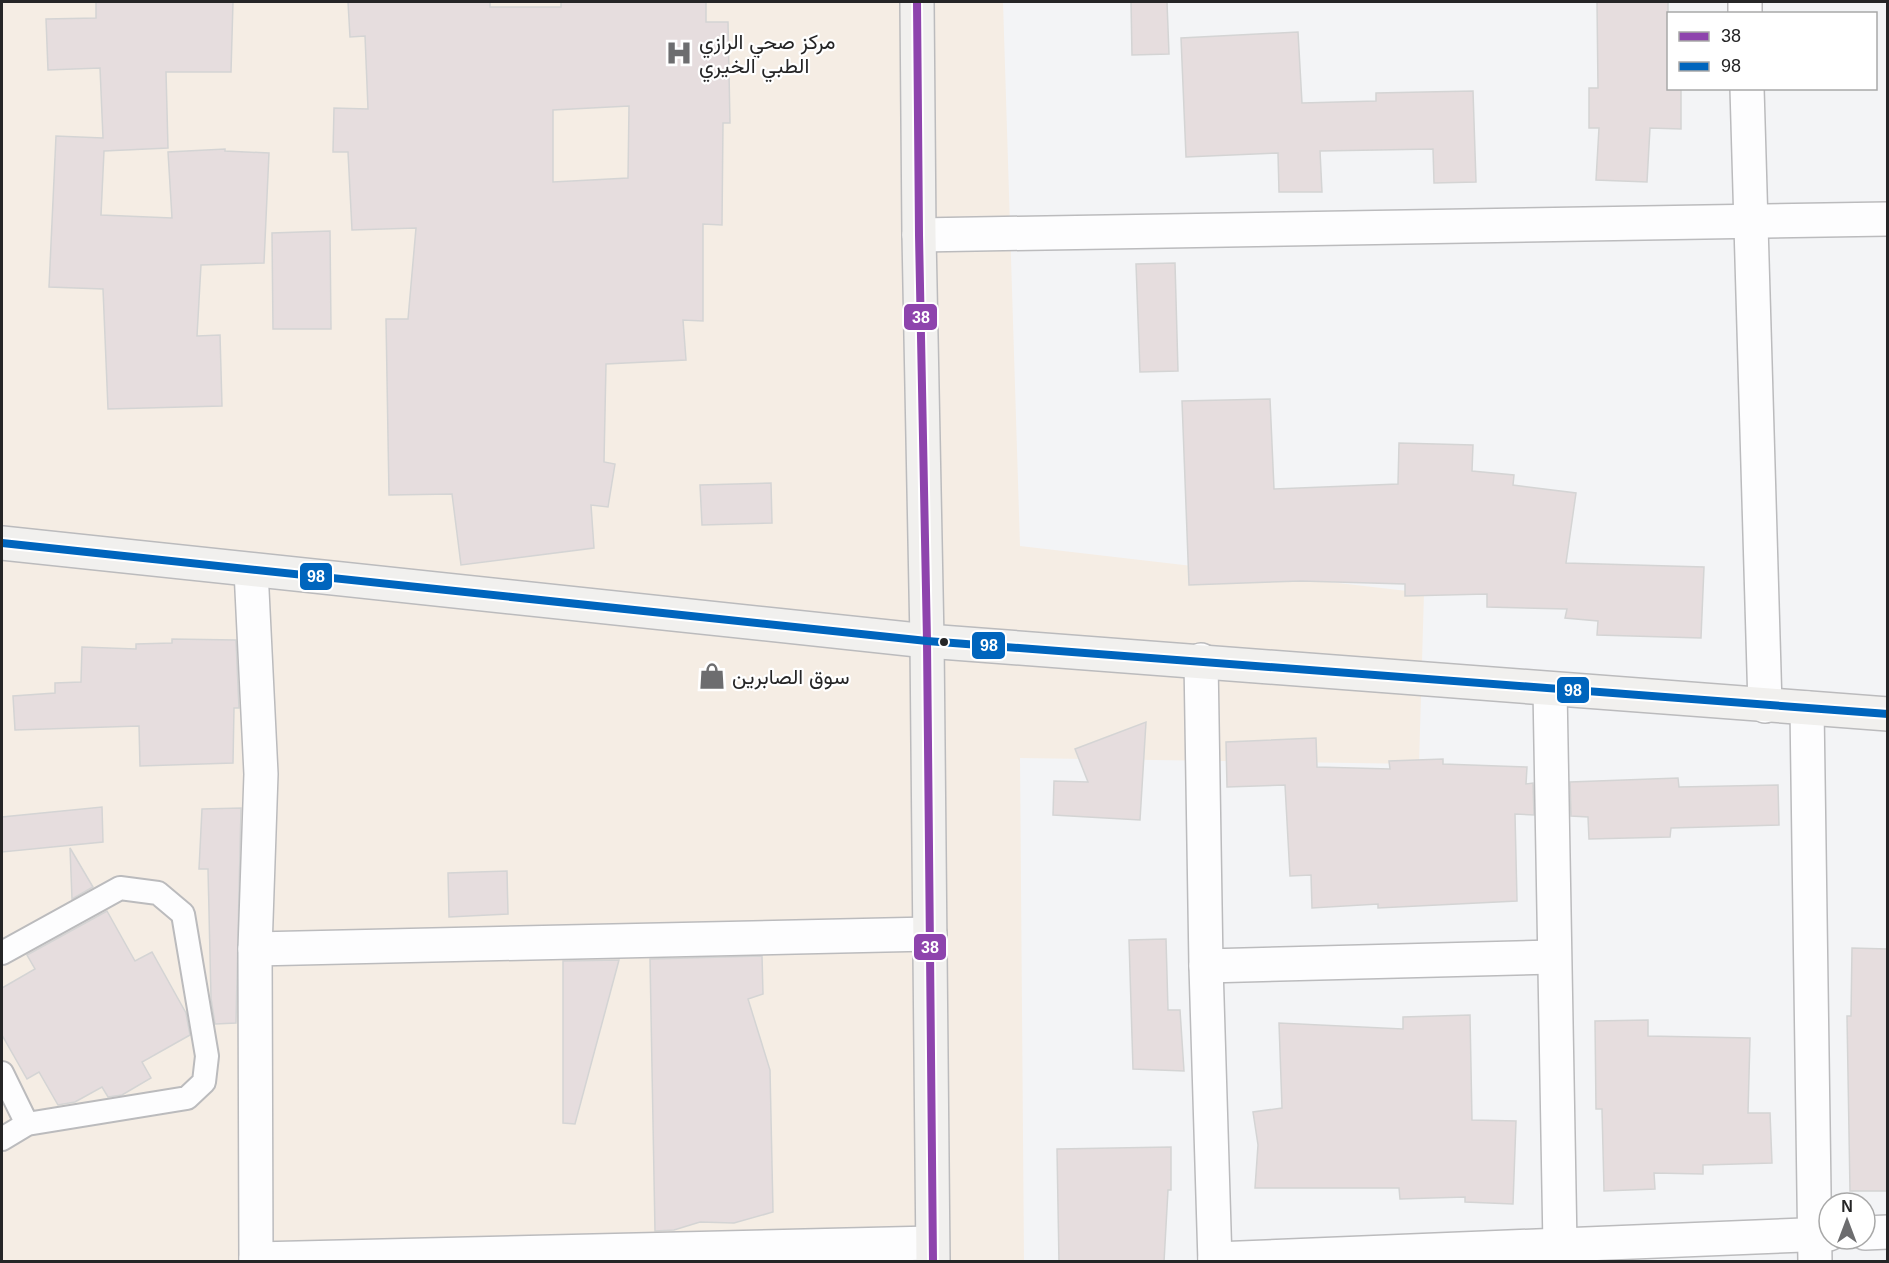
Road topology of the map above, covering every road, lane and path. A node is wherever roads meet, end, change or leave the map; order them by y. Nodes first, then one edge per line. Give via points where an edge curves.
1 (917, 2) edge
2 (1747, 90) edge
3 (1887, 219) edge
4 (1749, 220) junction
5 (919, 236) junction
6 (2, 543) edge
7 (251, 570) junction
8 (927, 641) junction
9 (1202, 660) junction
10 (1550, 689) junction
11 (1765, 706) junction
12 (1807, 708) junction
13 (1887, 714) edge
14 (930, 934) junction
15 (255, 949) junction
16 (2, 953) edge
17 (1553, 957) junction
18 (1206, 966) junction
19 (2, 1073) edge
20 (27, 1124) junction
21 (2, 1139) edge
22 (1819, 1191) edge
23 (1817, 1243) edge
24 (1560, 1245) junction
25 (932, 1252) edge
26 (256, 1260) edge
27 (1215, 1260) edge

1 - 5 street
2 - 4 street
3 - 4 street
4 - 5 street
4 - 11 street
5 - 8 street
6 - 7 street
7 - 8 street
7 - 15 street via 261,774
8 - 9 street
8 - 14 street
9 - 10 street
9 - 18 street
10 - 11 street
10 - 17 street
11 - 12 street
12 - 13 street
12 - 22 street
14 - 15 street
14 - 25 street
15 - 26 street
16 - 20 lane via 120,888 158,893 183,914 207,1056 204,1082 187,1098
17 - 18 street
17 - 24 street
18 - 27 street
19 - 20 lane
20 - 21 lane
23 - 24 street
24 - 27 street
25 - 26 street

